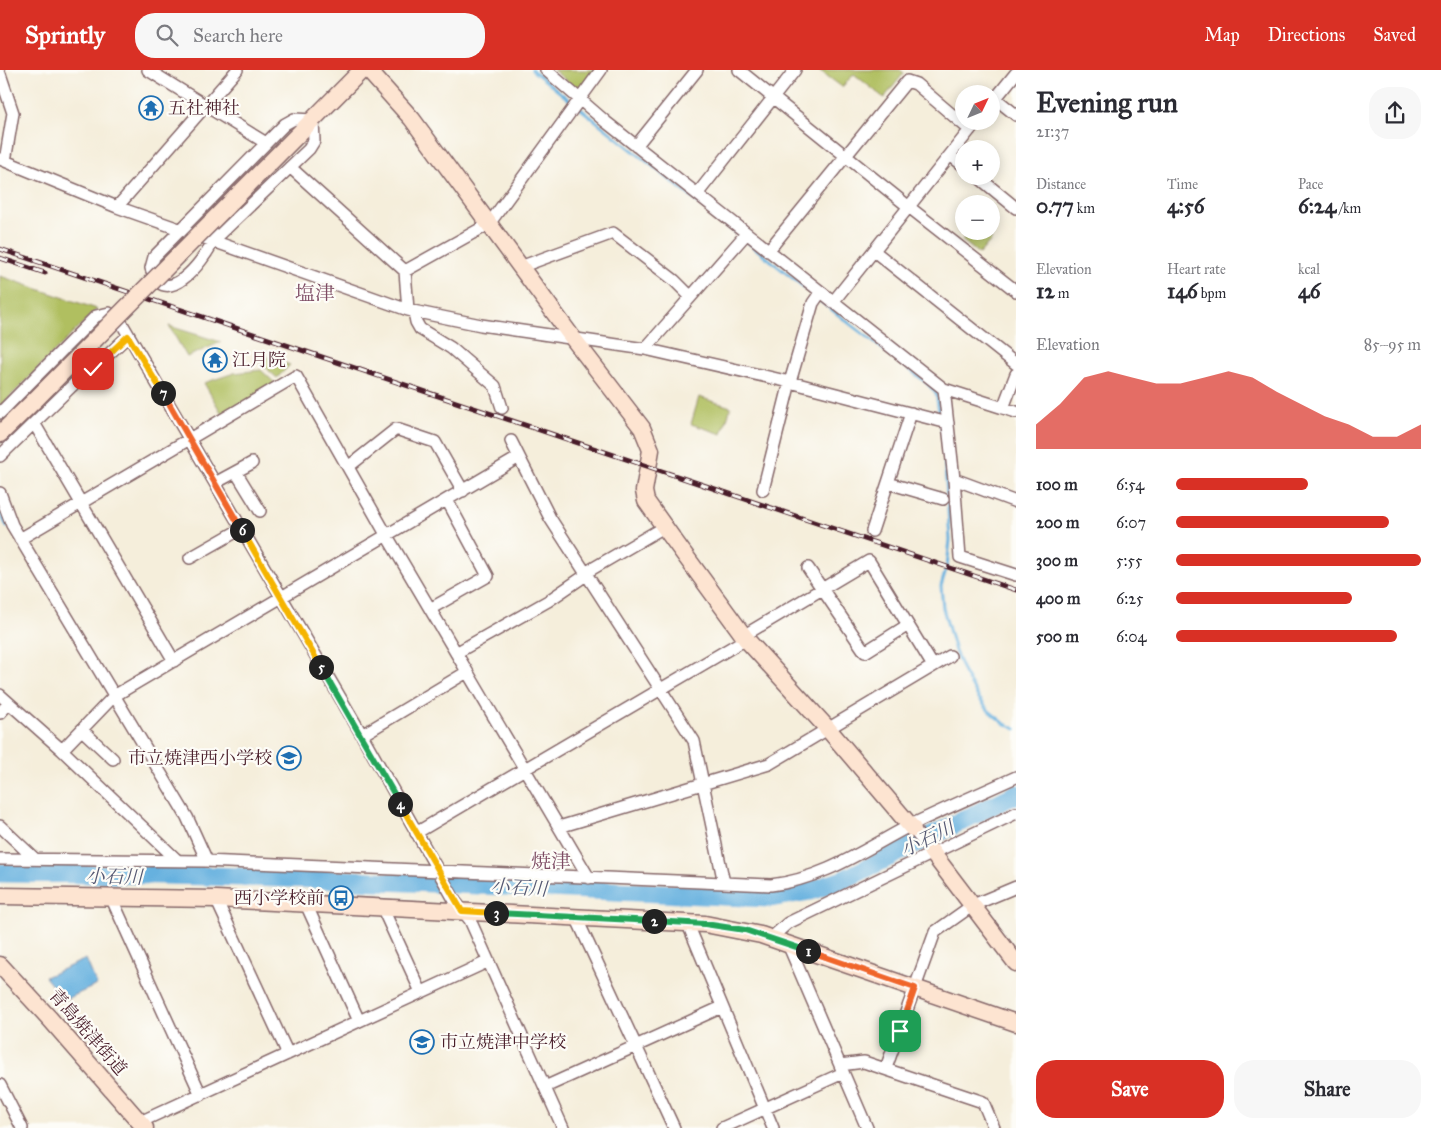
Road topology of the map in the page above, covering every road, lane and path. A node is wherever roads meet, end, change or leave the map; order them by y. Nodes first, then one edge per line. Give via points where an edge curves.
1 (148, 70) edge
2 (237, 70) edge
3 (362, 70) edge
4 (368, 70) edge
5 (546, 70) edge
6 (601, 70) edge
7 (697, 70) edge
8 (739, 70) edge
9 (795, 70) edge
10 (1016, 73) edge
11 (0, 74) edge
12 (1000, 93) edge
13 (580, 97) junction
14 (773, 98) junction
15 (206, 106) junction
16 (1000, 106) edge
17 (955, 112) edge
18 (1016, 115) edge
19 (313, 120) junction
20 (971, 130) edge
21 (266, 144) junction
22 (636, 146) junction
23 (845, 155) junction
24 (950, 155) junction
25 (955, 159) edge
26 (2, 160) edge
27 (290, 167) junction
28 (988, 185) edge
29 (698, 193) junction
30 (117, 207) junction
31 (909, 208) junction
32 (1016, 208) edge
33 (488, 224) junction
34 (182, 230) junction
35 (746, 234) junction
36 (214, 241) junction
37 (768, 251) junction
38 (874, 251) junction
39 (520, 267) junction
40 (405, 272) junction
41 (1016, 291) edge
42 (820, 293) junction
43 (690, 296) junction
44 (832, 302) junction
45 (411, 311) junction
46 (128, 336) junction
47 (572, 337) junction
48 (645, 349) junction
49 (1016, 364) edge
50 (1016, 374) edge
51 (790, 382) junction
52 (944, 389) junction
53 (502, 408) dead end
54 (1003, 408) junction
55 (0, 412) edge
56 (1016, 412) edge
57 (911, 413) junction
58 (34, 423) junction
59 (948, 423) junction
60 (0, 434) edge
61 (190, 440) junction
62 (511, 441) dead end
63 (0, 456) edge
64 (519, 457) junction
65 (252, 463) dead end
66 (348, 467) junction
67 (236, 472) junction
68 (954, 479) junction
69 (888, 483) junction
70 (215, 484) junction
71 (763, 490) dead end
72 (463, 491) junction
73 (0, 493) edge
74 (943, 499) dead end
75 (447, 500) junction
76 (83, 502) junction
77 (1016, 502) edge
78 (260, 511) dead end
79 (664, 526) junction
80 (242, 529) junction
81 (872, 531) dead end
82 (387, 536) junction
83 (20, 539) junction
84 (190, 558) dead end
85 (808, 568) dead end
86 (586, 574) junction
87 (1016, 575) edge
88 (821, 590) junction
89 (281, 598) junction
90 (430, 609) junction
91 (908, 625) junction
92 (744, 637) junction
93 (456, 654) junction
94 (950, 656) dead end
95 (174, 661) junction
96 (933, 666) junction
97 (467, 672) junction
98 (661, 689) junction
99 (0, 695) edge
100 (112, 698) junction
101 (9, 703) junction
102 (0, 713) edge
103 (828, 728) junction
104 (82, 730) junction
105 (362, 736) junction
106 (62, 750) junction
107 (113, 759) dead end
108 (525, 770) junction
109 (1016, 776) edge
110 (703, 784) junction
111 (1016, 813) edge
112 (0, 826) edge
113 (559, 827) junction
114 (912, 828) junction
115 (416, 833) junction
116 (932, 853) junction
117 (0, 859) edge
118 (35, 859) junction
119 (177, 860) junction
120 (203, 861) junction
121 (438, 871) junction
122 (589, 878) junction
123 (724, 883) junction
124 (1016, 887) edge
125 (0, 896) edge
126 (111, 897) junction
127 (216, 899) junction
128 (306, 904) junction
129 (972, 905) junction
130 (382, 907) junction
131 (462, 911) junction
132 (576, 917) junction
133 (687, 922) junction
134 (771, 938) junction
135 (788, 944) junction
136 (487, 962) junction
137 (1016, 963) edge
138 (0, 965) edge
139 (915, 988) junction
140 (421, 992) junction
141 (722, 1007) junction
142 (359, 1021) junction
143 (1016, 1023) edge
144 (636, 1047) junction
145 (288, 1054) junction
146 (886, 1068) junction
147 (841, 1069) junction
148 (0, 1085) edge
149 (545, 1087) junction
150 (201, 1095) junction
151 (765, 1109) junction
152 (142, 1125) edge
153 (22, 1128) edge
154 (564, 1128) edge
155 (674, 1128) edge
156 (722, 1128) edge
157 (773, 1128) edge
158 (867, 1128) edge
159 (994, 1128) edge

1 - 15 street
2 - 15 street
3 - 19 street
4 - 33 street via 412,119
5 - 13 street
6 - 13 street
7 - 22 street
8 - 14 street
9 - 14 street
10 - 12 street
11 - 26 street via 13,113
13 - 22 street
13 - 33 street
14 - 23 street
14 - 29 street
15 - 21 street
15 - 30 street
16 - 18 street
17 - 23 street via 907,81
19 - 21 street via 290,120
19 - 27 street via 312,145
19 - 60 street, bridge
20 - 24 street
21 - 34 street
22 - 29 street
23 - 31 street
23 - 37 street
24 - 25 street
24 - 31 street
26 - 30 street
27 - 36 street
27 - 40 street
28 - 32 street
29 - 35 street
30 - 34 street
31 - 38 street
31 - 41 street
33 - 39 street
33 - 40 street
34 - 36 street
34 - 36 street via 152,262 153,275 165,285 180,281 207,255
35 - 37 street
35 - 43 street
36 - 45 street
37 - 42 street
38 - 44 street
38 - 49 street
39 - 43 street via 613,233
39 - 47 street
40 - 45 street
42 - 44 street
42 - 51 street via 813,303
43 - 48 street
44 - 52 street
45 - 47 street via 481,325
45 - 53 street via 420,329 452,348 495,386
46 - 55 street via 115,316 96,316
46 - 58 street
46 - 61 street
47 - 48 street
47 - 79 street via 647,436 650,458 644,492 646,501
48 - 51 street
50 - 54 street
51 - 57 street
51 - 71 street
52 - 54 street
52 - 59 street
54 - 56 street
57 - 59 street
57 - 69 street
58 - 63 street
58 - 76 street
59 - 68 street
61 - 66 street via 296,376
61 - 70 street
61 - 76 street
62 - 64 street
64 - 72 street
64 - 86 street via 550,518
65 - 67 street
66 - 72 street via 396,429 435,442
66 - 82 street
67 - 70 street
67 - 78 street
68 - 77 street
68 - 87 street via 960,557
69 - 74 street
69 - 81 street
70 - 80 street
72 - 75 street
73 - 83 street
75 - 82 street
75 - 90 street via 488,576
76 - 83 street
76 - 95 street
79 - 86 street
79 - 92 street
80 - 84 street
80 - 89 street
82 - 89 street
82 - 90 street
83 - 100 street
85 - 88 street
86 - 93 street via 548,601
86 - 98 street
88 - 91 street via 865,652
88 - 91 street via 869,562
88 - 92 street
89 - 95 street
89 - 105 street
90 - 93 street
91 - 96 street
92 - 98 street
92 - 103 street
93 - 97 street
94 - 96 street
95 - 100 street
96 - 103 street
97 - 105 street
97 - 108 street
98 - 108 street
98 - 110 street via 694,741
99 - 101 street
100 - 104 street
100 - 120 street via 196,833
101 - 102 street
101 - 106 street
103 - 110 street via 769,764
103 - 114 street
104 - 106 street
104 - 107 street
105 - 115 street
106 - 119 street
108 - 113 street
108 - 115 street
109 - 114 street
110 - 113 street
110 - 123 street
111 - 116 street
112 - 118 street
113 - 122 street
114 - 116 street
114 - 123 street via 851,859 799,880 770,885
115 - 121 street
116 - 129 street
116 - 134 street via 788,924
117 - 118 street
118 - 119 street
119 - 120 street
120 - 121 street
121 - 122 street
121 - 131 street
122 - 123 street
124 - 129 street
125 - 126 street
126 - 127 street
126 - 150 street
127 - 128 street
127 - 145 street
128 - 130 street
128 - 142 street
129 - 137 street
129 - 139 street via 934,932
130 - 131 street
130 - 140 street
131 - 132 street
131 - 136 street via 470,920
132 - 133 street
132 - 144 street
133 - 134 street via 723,926
133 - 141 street
134 - 135 street
135 - 139 street
135 - 147 street
136 - 140 street
136 - 149 street
138 - 152 street, 青島焼津街道
139 - 143 street
139 - 146 street
140 - 142 street
141 - 144 street
141 - 151 street
142 - 145 street
144 - 149 street
144 - 155 street
145 - 150 street
146 - 147 street via 864,1062
146 - 159 street via 983,1102
147 - 151 street
147 - 158 street
148 - 153 street
149 - 154 street
150 - 152 street
151 - 156 street
151 - 157 street

